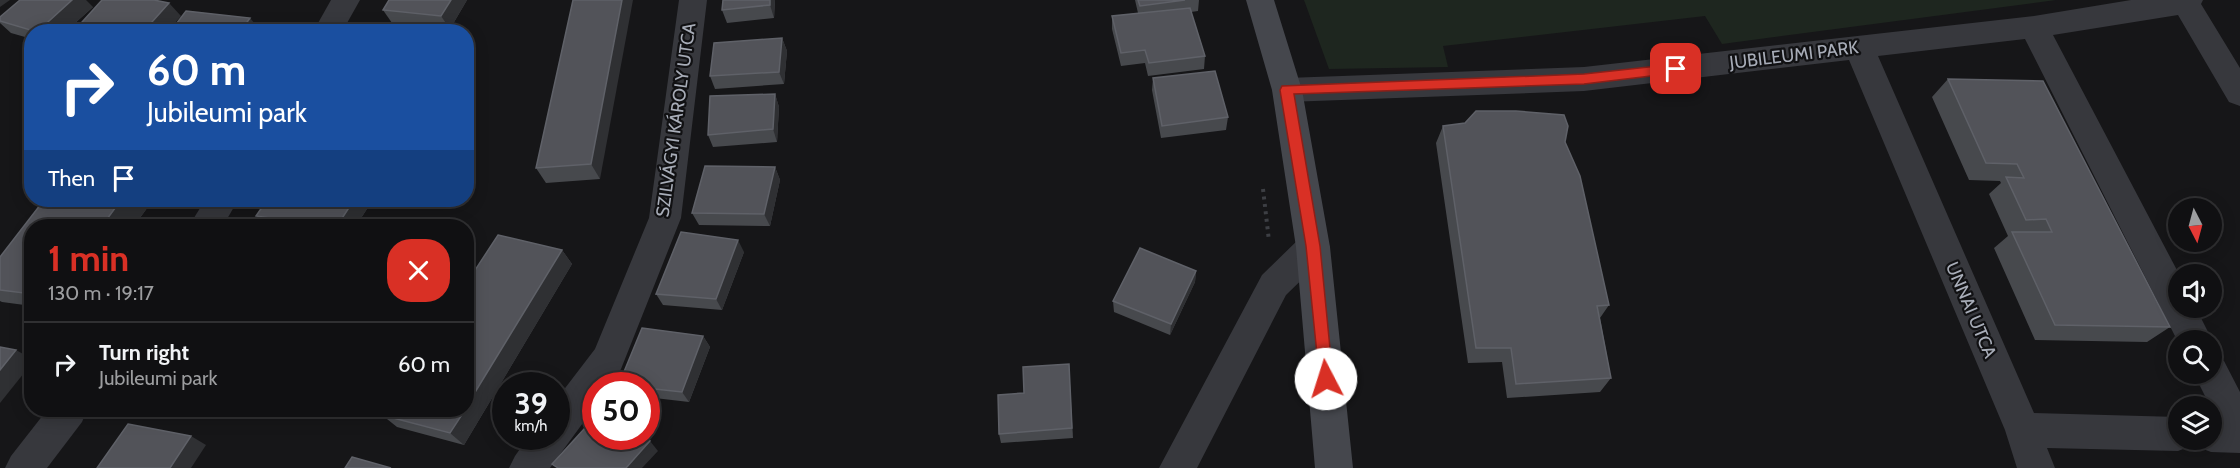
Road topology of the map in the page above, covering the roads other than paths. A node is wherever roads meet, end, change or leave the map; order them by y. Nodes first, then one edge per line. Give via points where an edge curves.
1 (693, 0) edge
2 (1260, 0) edge
3 (336, 2) edge
4 (2187, 2) edge
5 (329, 24) edge
6 (2034, 27) junction
7 (1859, 47) junction
8 (1287, 90) junction
9 (2240, 94) edge
10 (1313, 246) junction
11 (2168, 288) edge
12 (2217, 384) edge
13 (570, 411) edge
14 (64, 417) edge
15 (2240, 428) edge
16 (2023, 430) junction
17 (2168, 434) edge
18 (2222, 435) edge
19 (2240, 436) edge
20 (541, 450) edge
21 (24, 468) edge
22 (528, 468) edge
23 (1178, 468) edge
24 (1334, 468) edge
25 (2036, 468) edge

1 - 13 street, SZILVÁGYI KÁROLY UTCA via 665,218 609,358
2 - 8 main road
3 - 5 street
4 - 6 street, JUBILEUMI PARK
4 - 9 street
6 - 7 street, JUBILEUMI PARK
6 - 11 street
7 - 8 street, JUBILEUMI PARK via 1584,79
7 - 16 street, UNNAI UTCA
8 - 10 main road
10 - 23 street via 1274,285
10 - 24 main road
12 - 15 street
14 - 21 street
16 - 17 street
16 - 25 street, UNNAI UTCA
18 - 19 street
20 - 22 street

